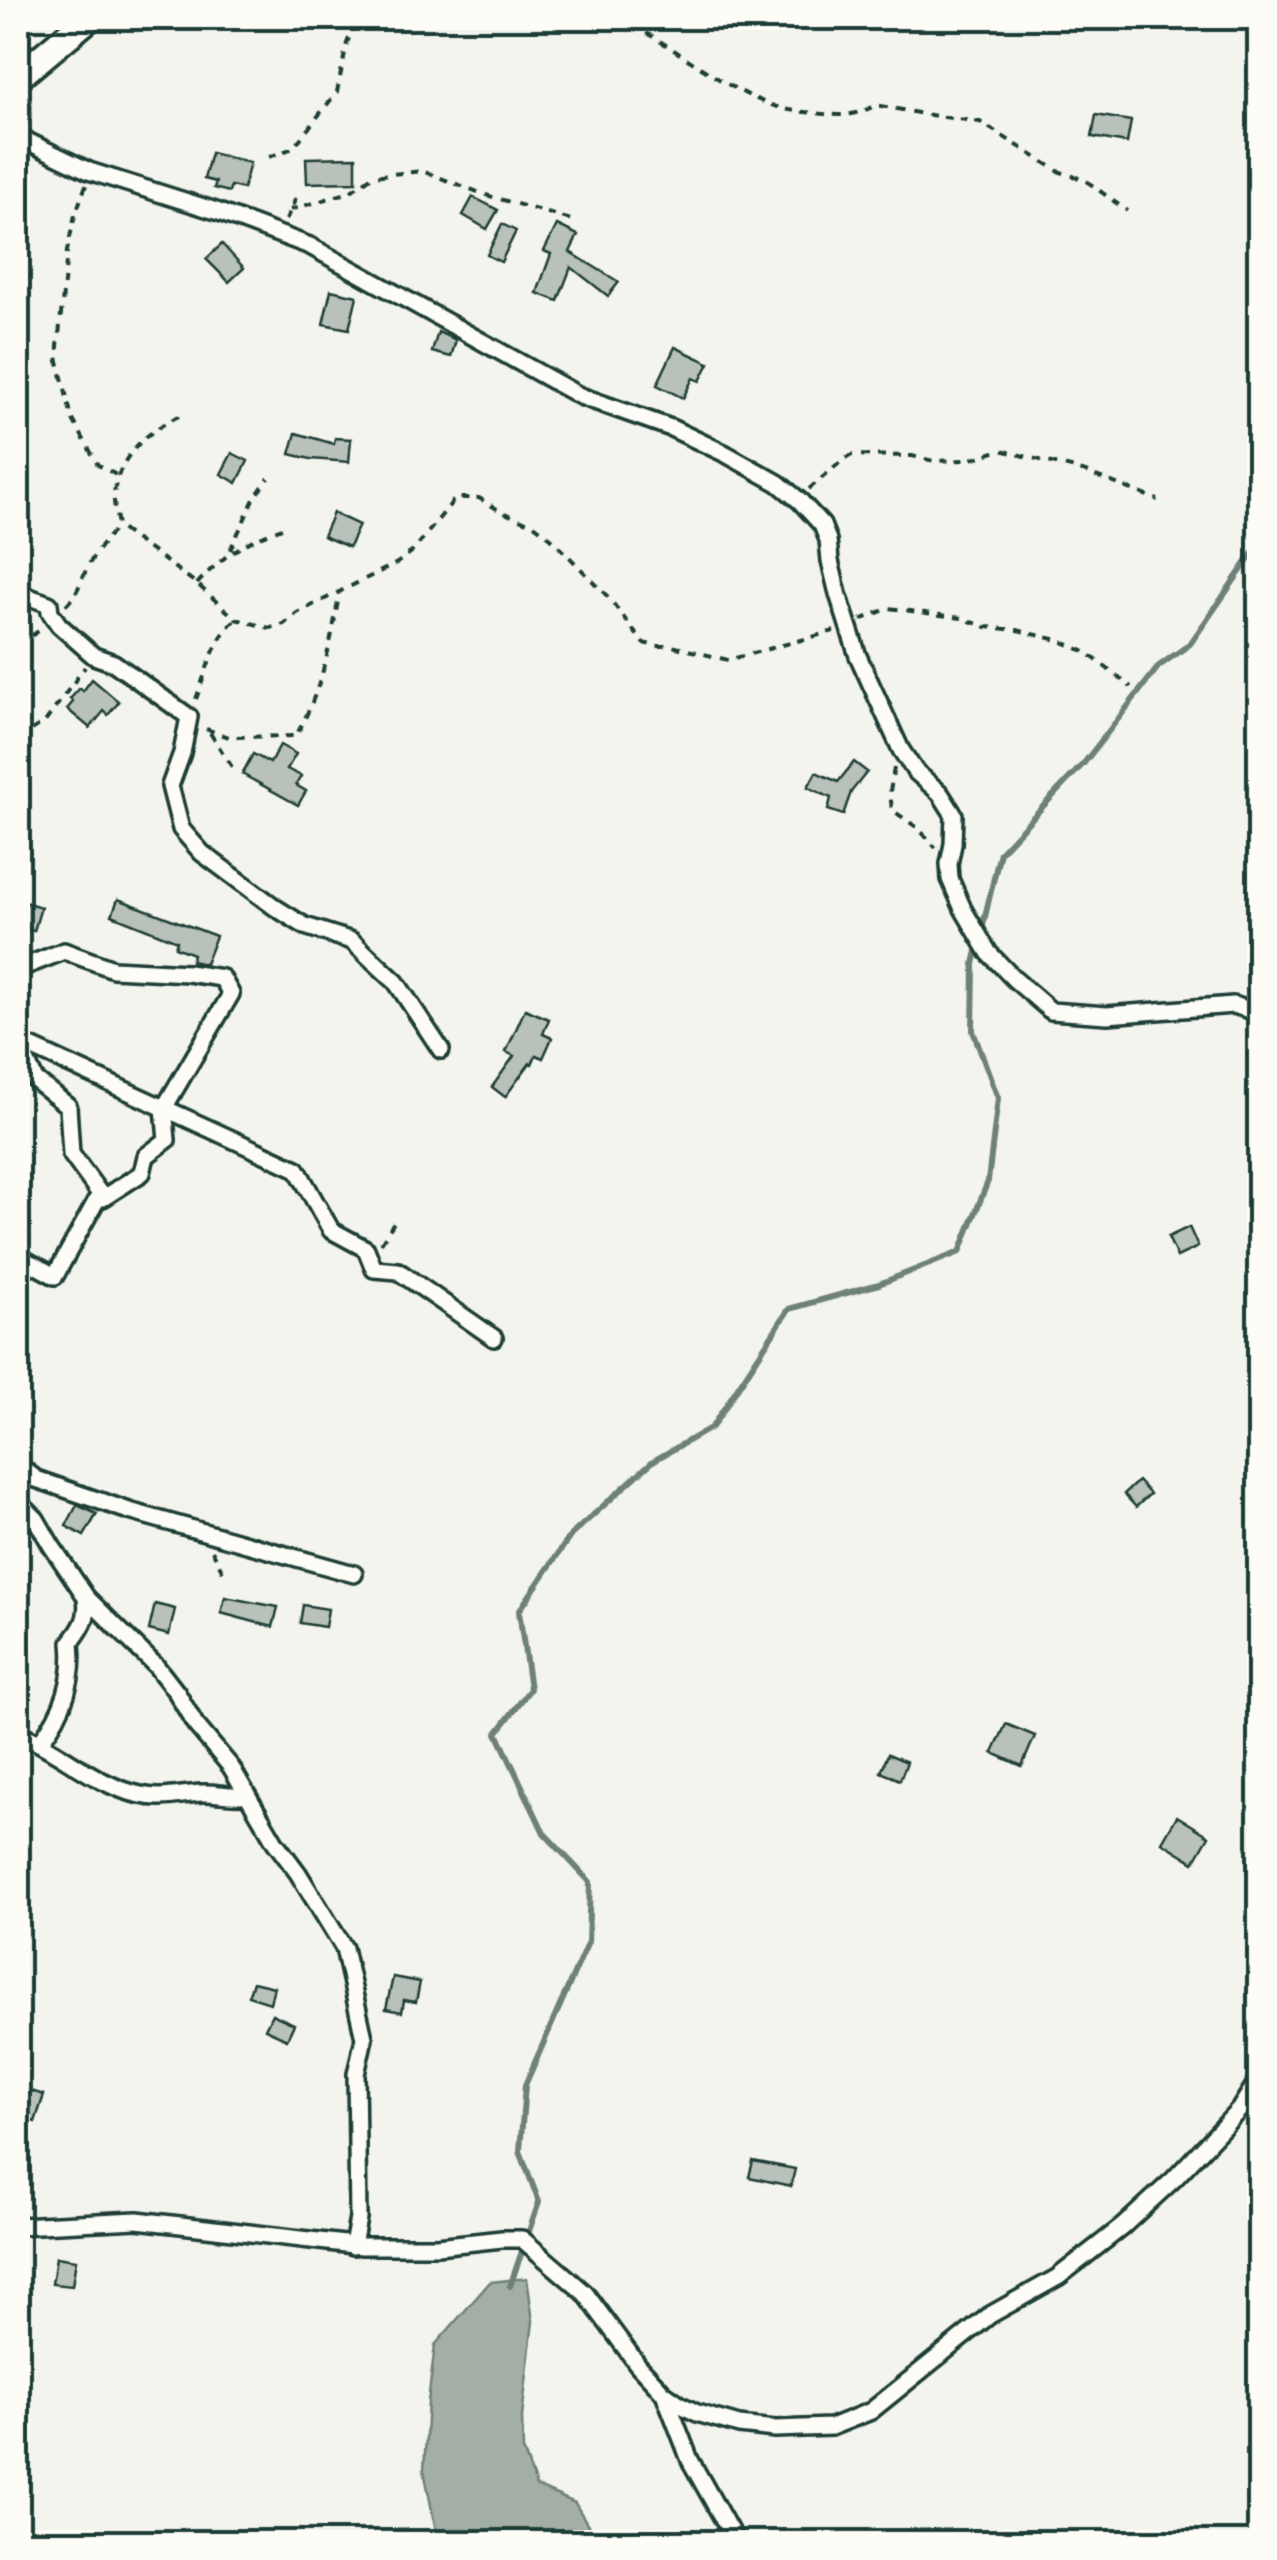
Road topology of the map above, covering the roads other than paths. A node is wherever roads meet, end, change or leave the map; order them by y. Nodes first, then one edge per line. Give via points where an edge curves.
1 (89, 18) edge
2 (18, 77) edge
3 (18, 134) edge
4 (18, 593) edge
5 (18, 968) edge
6 (1260, 1013) edge
7 (18, 1041) edge
8 (440, 1050) dead end
9 (164, 1108) junction
10 (100, 1194) junction
11 (18, 1256) edge
12 (494, 1338) dead end
13 (18, 1464) edge
14 (18, 1500) edge
15 (354, 1574) dead end
16 (86, 1597) junction
17 (18, 1733) edge
18 (40, 1742) junction
19 (248, 1794) junction
20 (1260, 2077) edge
21 (18, 2226) edge
22 (353, 2246) junction
23 (664, 2393) junction
24 (736, 2542) edge

1 - 2 main road
3 - 6 street via 89,171 310,246 580,396 671,428 778,483 822,525 858,656 901,750 954,815 950,879 990,953 1051,1011 1107,1015 1233,1005
4 - 8 street via 49,604 58,625 94,656 189,717 170,786 181,829 202,853 276,908 304,926 352,941 396,982
5 - 9 street via 64,951 112,970 222,978 231,994
7 - 9 street
7 - 10 street via 35,1080 68,1106 71,1154
9 - 10 street via 167,1140 146,1156 142,1173
9 - 12 street via 298,1169 331,1230 366,1250 374,1269 398,1272
10 - 11 street via 55,1276
13 - 15 street via 36,1479 129,1511
14 - 16 street
16 - 18 street via 85,1626 71,1642 64,1702
16 - 19 street via 156,1666
17 - 18 street
18 - 19 street via 100,1781 141,1795
19 - 22 street via 344,1948 364,2038 356,2074
20 - 23 street via 1239,2110 1122,2227 1058,2277 990,2314 871,2412 831,2427 739,2426 697,2413
21 - 22 street via 137,2220
22 - 23 street via 522,2239 585,2293
23 - 24 street via 690,2460

